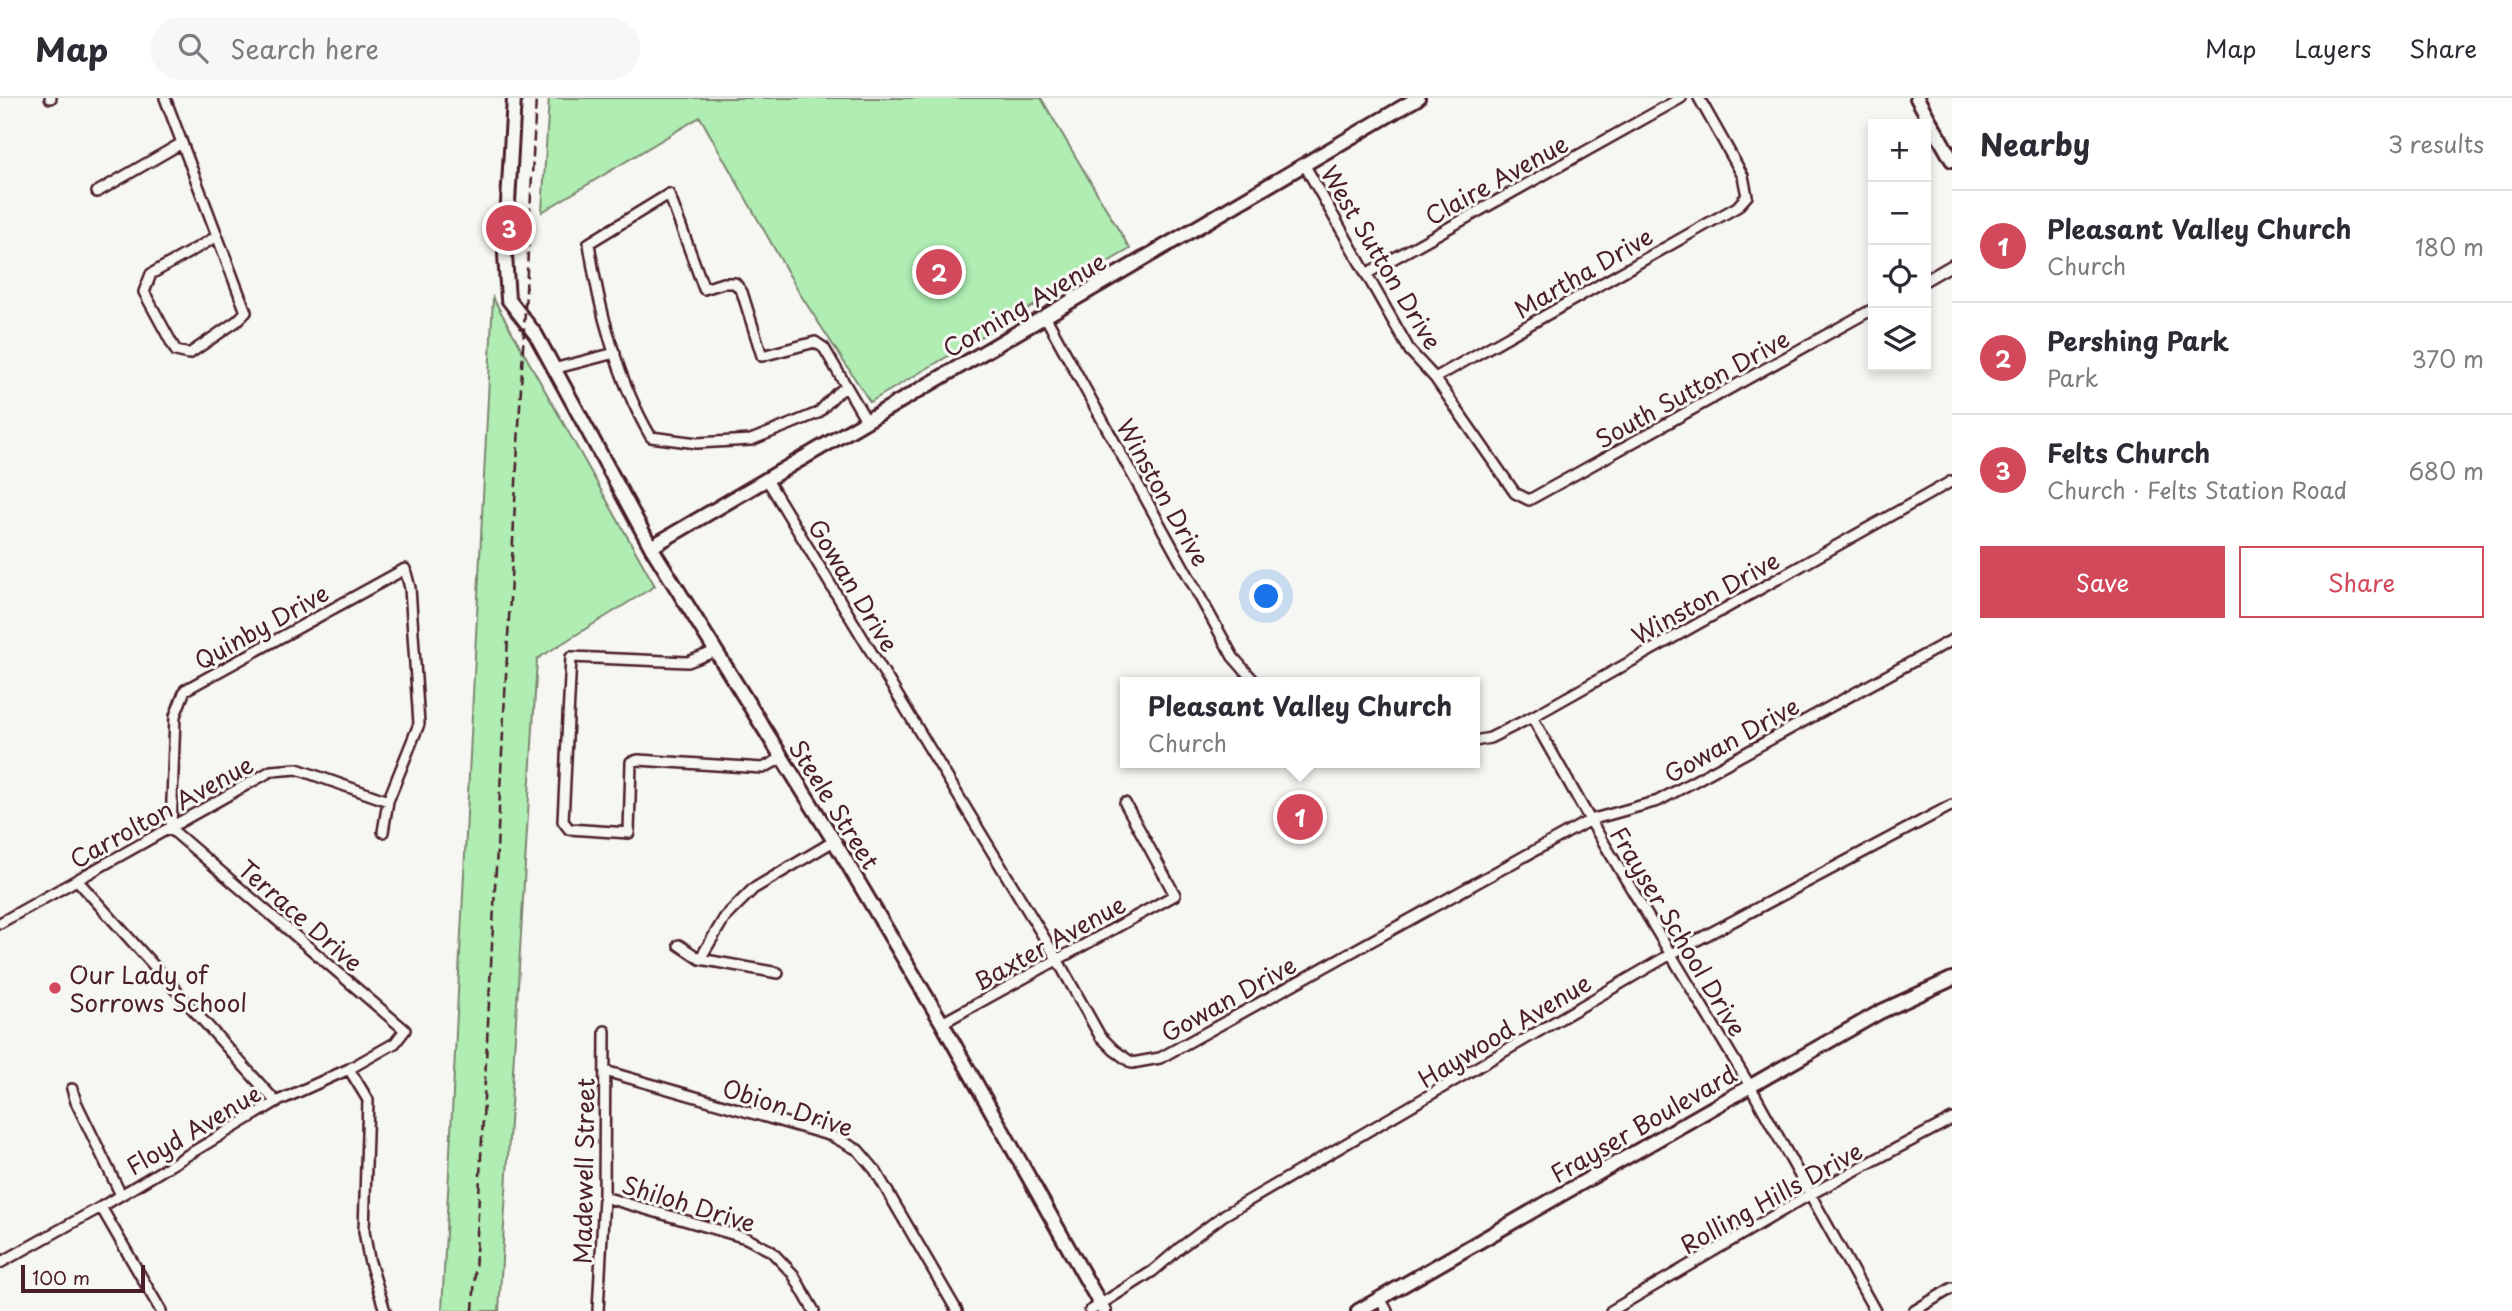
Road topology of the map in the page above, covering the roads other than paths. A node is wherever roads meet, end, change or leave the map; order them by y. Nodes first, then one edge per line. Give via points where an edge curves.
1 (165, 98) edge
2 (514, 98) edge
3 (1418, 98) edge
4 (1681, 98) edge
5 (1699, 98) edge
6 (1917, 98) edge
7 (182, 143) junction
8 (1952, 160) edge
9 (1304, 164) junction
10 (97, 192) dead end
11 (216, 237) junction
12 (1952, 265) edge
13 (1366, 274) junction
14 (1931, 277) edge
15 (1868, 312) edge
16 (1045, 316) junction
17 (615, 353) junction
18 (553, 369) junction
19 (1435, 378) junction
20 (846, 387) junction
21 (866, 420) junction
22 (766, 478) junction
23 (1952, 481) edge
24 (1529, 500) joint
25 (651, 547) junction
26 (1952, 640) edge
27 (716, 651) junction
28 (1251, 677) edge
29 (1532, 717) junction
30 (1480, 740) edge
31 (782, 758) junction
32 (388, 801) junction
33 (1125, 803) dead end
34 (1952, 805) edge
35 (1590, 820) junction
36 (171, 829) junction
37 (383, 832) dead end
38 (834, 841) junction
39 (78, 880) junction
40 (0, 923) edge
41 (679, 945) dead end
42 (1671, 954) junction
43 (700, 959) junction
44 (1057, 959) junction
45 (778, 973) dead end
46 (1952, 979) edge
47 (942, 1023) junction
48 (405, 1030) joint
49 (605, 1031) dead end
50 (349, 1069) junction
51 (605, 1071) junction
52 (1750, 1086) junction
53 (72, 1089) dead end
54 (276, 1102) junction
55 (1952, 1119) edge
56 (121, 1195) junction
57 (1809, 1195) junction
58 (604, 1197) junction
59 (101, 1207) junction
60 (0, 1263) edge
61 (1952, 1288) edge
62 (1380, 1298) junction
63 (1098, 1309) edge
64 (161, 1311) edge
65 (385, 1311) edge
66 (598, 1311) edge
67 (814, 1311) edge
68 (957, 1311) edge
69 (1358, 1311) edge
70 (1387, 1311) edge
71 (1611, 1311) edge
72 (1875, 1311) edge
73 (1914, 1311) edge

1 - 7 street
2 - 18 street, Steele Street via 505,255 508,299 536,335
3 - 9 street, Corning Avenue
4 - 13 street, Claire Avenue
5 - 19 street, Martha Drive via 1744,176 1747,196 1737,207
6 - 8 street
7 - 10 street
7 - 11 street
9 - 13 street, West Sutton Drive
9 - 16 street, Corning Avenue
11 - 11 street via 246,312 189,354 176,351 144,292 151,274
12 - 14 street
13 - 19 street, West Sutton Drive via 1410,351
15 - 24 street, South Sutton Drive
16 - 21 street, Corning Avenue
16 - 28 street, Winston Drive via 1233,657
17 - 18 street
17 - 20 street via 651,437 697,443 751,440 818,413
17 - 20 street via 596,289 589,243 668,194 704,289 735,283 762,356 815,342 824,348
18 - 25 street, Steele Street
19 - 24 street, West Sutton Drive via 1515,493
20 - 21 street
21 - 22 street, Corning Avenue
22 - 25 street, Corning Avenue
22 - 44 street, Gowan Drive
23 - 29 street, Winston Drive
25 - 27 street, Steele Street
26 - 35 street, Gowan Drive via 1658,801
27 - 31 street, Steele Street
27 - 31 street via 688,662 571,657 563,821 569,829 629,833 631,762 764,768
29 - 30 street, Winston Drive
29 - 35 street, Frayser School Drive
31 - 38 street, Steele Street
32 - 36 street, Carrolton Avenue via 297,769 271,771
32 - 36 street, Quinby Drive via 419,724 405,569 186,690 174,716
32 - 37 street
33 - 44 street, Baxter Avenue via 1174,895
34 - 42 street, Haywood Avenue
35 - 42 street, Frayser School Drive
35 - 44 street, Gowan Drive via 1160,1058 1132,1063 1114,1050 1100,1036
36 - 39 street, Carrolton Avenue
36 - 48 street, Terrace Drive
38 - 43 street via 753,889 725,917
38 - 47 street, Steele Street
39 - 40 street, Carrolton Avenue
39 - 54 street
41 - 43 street
42 - 52 street, Frayser School Drive
42 - 63 street, Haywood Avenue via 1224,1215
43 - 45 street
44 - 47 street, Baxter Avenue
46 - 52 street, Frayser Boulevard via 1880,1012
47 - 63 street, Steele Street
48 - 50 street, Floyd Avenue via 395,1043
49 - 51 street, Madewell Street
50 - 54 street, Floyd Avenue
50 - 65 street via 368,1100 364,1231
51 - 58 street, Madewell Street
51 - 68 street, Obion Drive via 832,1136 858,1150 876,1170
52 - 57 street, Frayser School Drive
52 - 62 street, Frayser Boulevard
53 - 56 street
54 - 56 street, Floyd Avenue
55 - 57 street, Rolling Hills Drive
56 - 59 street, Floyd Avenue
57 - 71 street, Rolling Hills Drive
57 - 72 street, Frayser School Drive
58 - 66 street, Madewell Street
58 - 67 street, Shiloh Drive via 746,1238 771,1251 793,1274
59 - 60 street, Floyd Avenue
59 - 64 street
61 - 73 street
62 - 69 street, Frayser Boulevard
62 - 70 street

